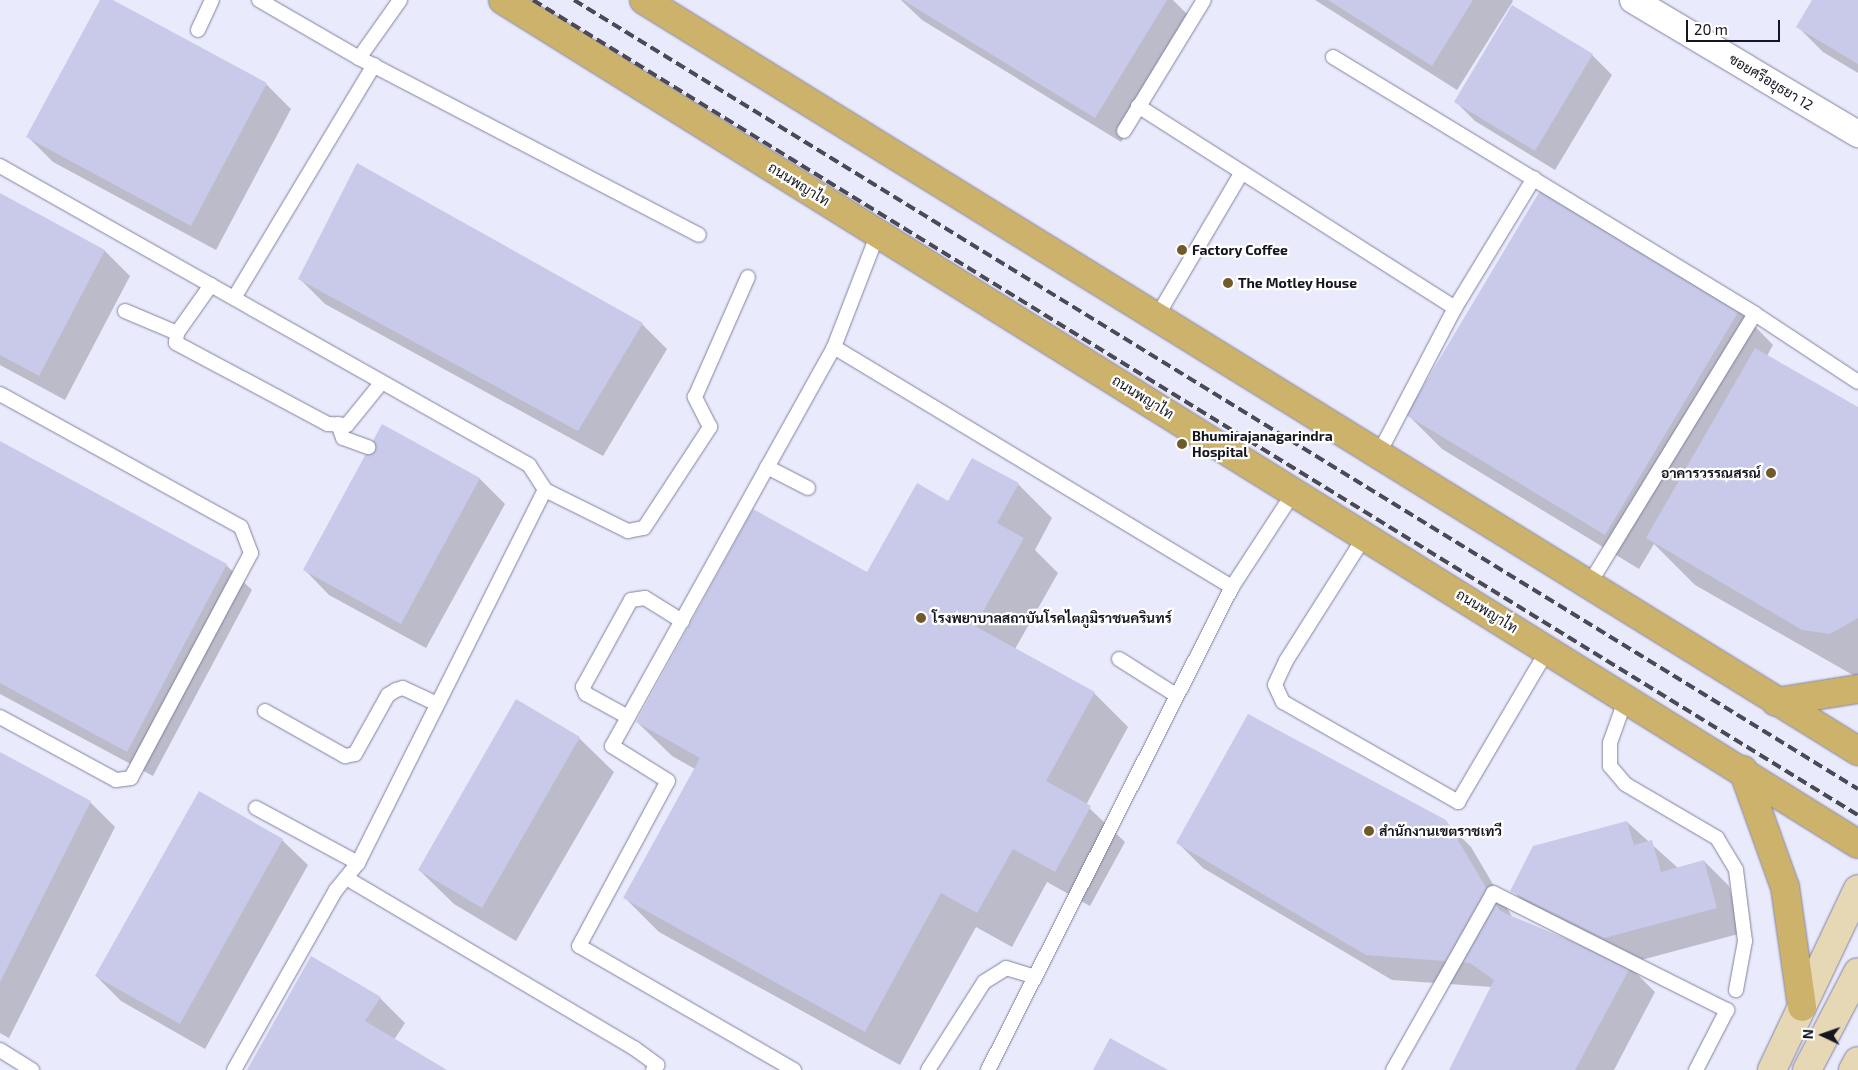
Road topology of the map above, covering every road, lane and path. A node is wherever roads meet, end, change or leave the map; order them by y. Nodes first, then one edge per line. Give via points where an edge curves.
1 (259, 0) edge
2 (400, 0) edge
3 (503, 0) edge
4 (644, 0) edge
5 (1204, 0) edge
6 (1633, 0) edge
7 (208, 1) edge
8 (198, 30) dead end
9 (1333, 57) dead end
10 (359, 58) junction
11 (374, 65) junction
12 (1138, 106) junction
13 (1124, 131) dead end
14 (1858, 134) edge
15 (0, 166) edge
16 (1242, 172) junction
17 (1534, 178) junction
18 (878, 233) junction
19 (699, 235) dead end
20 (748, 277) dead end
21 (211, 285) junction
22 (234, 298) junction
23 (1455, 308) junction
24 (125, 311) dead end
25 (1755, 314) junction
26 (1156, 318) junction
27 (177, 333) junction
28 (834, 347) junction
29 (382, 382) junction
30 (1858, 382) edge
31 (0, 394) edge
32 (338, 424) junction
33 (368, 447) dead end
34 (1378, 455) junction
35 (767, 468) junction
36 (808, 488) dead end
37 (545, 490) junction
38 (1294, 492) junction
39 (1366, 536) junction
40 (1232, 586) junction
41 (1588, 586) junction
42 (682, 621) junction
43 (1548, 649) junction
44 (1119, 659) dead end
45 (1858, 689) edge
46 (1176, 696) junction
47 (1626, 698) junction
48 (1776, 702) junction
49 (437, 704) junction
50 (264, 712) dead end
51 (0, 717) edge
52 (628, 717) junction
53 (1858, 751) edge
54 (1743, 770) junction
55 (256, 808) dead end
56 (1858, 844) edge
57 (358, 863) junction
58 (348, 879) junction
59 (1858, 889) edge
60 (1858, 972) edge
61 (1032, 976) junction
62 (1736, 990) dead end
63 (1802, 1007) junction
64 (0, 1050) edge
65 (1858, 1061) edge
66 (32, 1070) edge
67 (234, 1070) edge
68 (653, 1070) edge
69 (794, 1070) edge
70 (928, 1070) edge
71 (988, 1070) edge
72 (1393, 1070) edge
73 (1696, 1070) edge
74 (1772, 1070) edge
75 (1807, 1070) edge
76 (1853, 1070) edge

1 - 10 lane
2 - 10 lane
3 - 18 main road, ถนนพญาไท
4 - 26 main road
5 - 12 lane
6 - 14 street, ซอยศรีอยุธยา 12
7 - 8 lane
9 - 17 lane
10 - 11 lane
11 - 19 lane
11 - 22 lane
12 - 13 lane
12 - 16 lane
15 - 21 lane
16 - 23 lane
16 - 26 lane
17 - 23 lane
17 - 25 lane
18 - 28 lane
18 - 38 main road, ถนนพญาไท
20 - 37 lane via 695,397 710,427 644,528 628,531
21 - 22 lane
21 - 27 lane
22 - 29 lane
23 - 34 lane
24 - 27 lane
25 - 30 lane
25 - 41 lane
26 - 34 main road
27 - 32 lane via 176,343 328,424
28 - 35 lane
28 - 40 lane
29 - 32 lane via 347,425
29 - 37 lane via 529,465
31 - 51 lane via 241,527 251,553 131,778 116,780
32 - 33 lane via 343,438
34 - 41 main road
35 - 36 lane
35 - 42 lane
37 - 49 lane
38 - 39 main road, ถนนพญาไท
38 - 40 lane
39 - 43 main road, ถนนพญาไท
39 - 43 lane via 1286,661 1275,685 1283,702 1458,802
40 - 46 lane
41 - 48 main road
42 - 52 lane
42 - 52 lane via 645,598 631,600 583,687 586,694
43 - 47 main road, ถนนพญาไท
44 - 46 lane
45 - 48 main road
46 - 61 lane
47 - 54 main road, ถนนพญาไท
47 - 62 lane via 1610,742 1610,766 1625,784 1717,838 1736,870 1744,941
48 - 53 main road
49 - 50 lane via 403,688 396,690 388,695 355,754 345,756
49 - 57 lane
52 - 69 lane via 612,746 668,781 579,946
54 - 56 main road, ถนนพญาไท
54 - 63 main road via 1785,887
55 - 57 lane
57 - 58 lane
58 - 67 lane via 336,890
58 - 68 lane via 634,1048 657,1065
59 - 63 main road
60 - 75 main road
61 - 70 lane via 1006,968 984,982
61 - 71 lane
63 - 74 main road
64 - 66 lane
65 - 76 main road
72 - 73 lane via 1493,893 1728,1010

